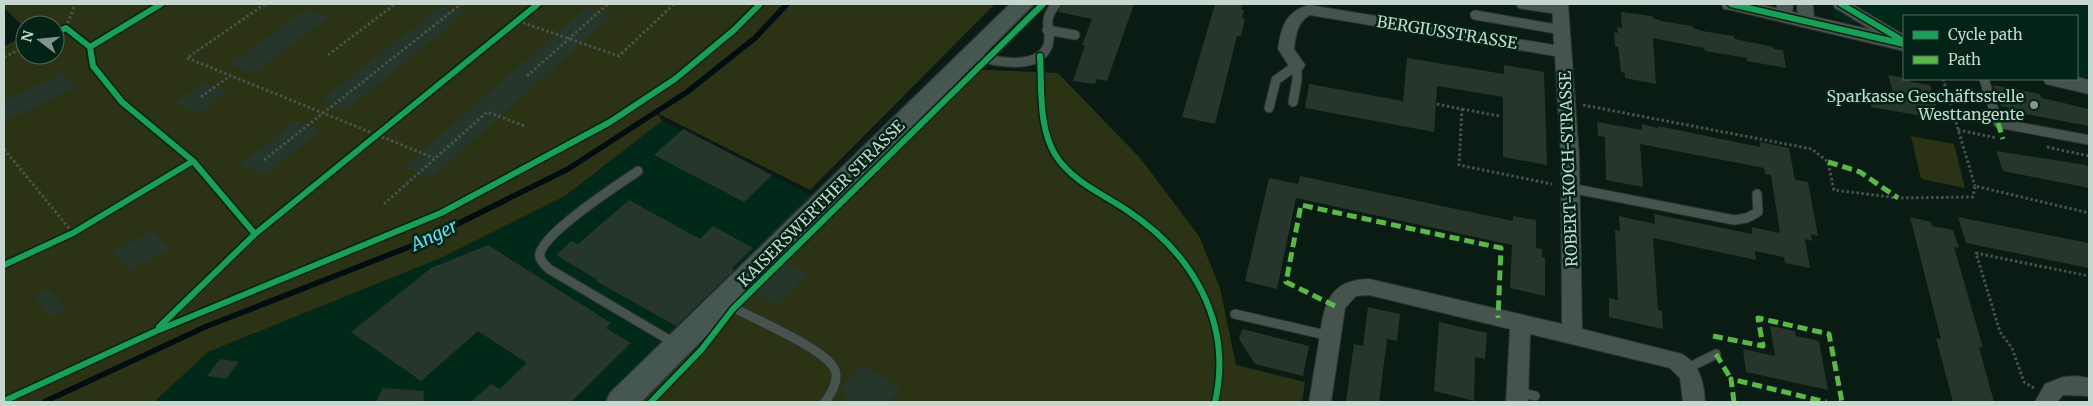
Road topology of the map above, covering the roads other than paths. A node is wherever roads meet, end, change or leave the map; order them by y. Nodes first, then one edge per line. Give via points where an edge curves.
1 (1023, 4) edge
2 (1056, 4) edge
3 (1520, 4) edge
4 (1731, 4) edge
5 (1841, 4) edge
6 (1537, 5) edge
7 (1561, 7) edge
8 (1784, 10) edge
9 (1805, 12) edge
10 (1475, 15) dead end
11 (1047, 30) junction
12 (1562, 30) junction
13 (1075, 36) dead end
14 (1903, 42) edge
15 (1903, 43) edge
16 (1564, 52) junction
17 (972, 55) junction
18 (1297, 65) junction
19 (1984, 80) edge
20 (2058, 80) edge
21 (2089, 87) edge
22 (1293, 102) dead end
23 (1269, 108) dead end
24 (2089, 140) edge
25 (638, 170) dead end
26 (1570, 188) junction
27 (1757, 194) dead end
28 (722, 302) junction
29 (1235, 314) dead end
30 (1520, 323) junction
31 (1572, 335) junction
32 (1330, 336) junction
33 (678, 345) junction
34 (1716, 354) dead end
35 (1688, 368) junction
36 (2089, 387) edge
37 (1523, 397) edge
38 (2046, 399) edge
39 (620, 402) edge
40 (824, 402) edge
41 (1320, 402) edge
42 (1694, 402) edge

1 - 17 main road, KAISERSWERTHER STRASSE
2 - 11 lane via 1048,16
3 - 6 lane
4 - 8 street
5 - 14 street
6 - 7 lane
7 - 12 street, ROBERT-KOCH-STRASSE
8 - 9 street
9 - 15 street
10 - 12 lane
11 - 13 lane
11 - 17 lane via 1045,51 1031,60 1008,61
12 - 16 street, ROBERT-KOCH-STRASSE
16 - 18 street, BERGIUSSTRASSE via 1309,10 1295,17 1290,24 1286,49
16 - 26 street, ROBERT-KOCH-STRASSE
17 - 28 main road, KAISERSWERTHER STRASSE
18 - 22 lane
18 - 23 lane via 1276,80
19 - 24 lane via 1998,123
20 - 21 street
25 - 33 lane via 545,242 540,252 541,261 549,269
26 - 27 lane via 1734,220 1744,220 1758,212
26 - 31 street, ROBERT-KOCH-STRASSE
28 - 33 main road, KAISERSWERTHER STRASSE
28 - 40 lane via 811,348 830,362 836,369 835,382
29 - 32 lane
30 - 31 street
30 - 32 street via 1369,287 1353,287 1335,306
30 - 37 street
31 - 35 street via 1675,360
32 - 41 street
33 - 39 main road, KAISERSWERTHER STRASSE
34 - 35 lane
35 - 42 street
36 - 38 street via 2067,385 2055,389

